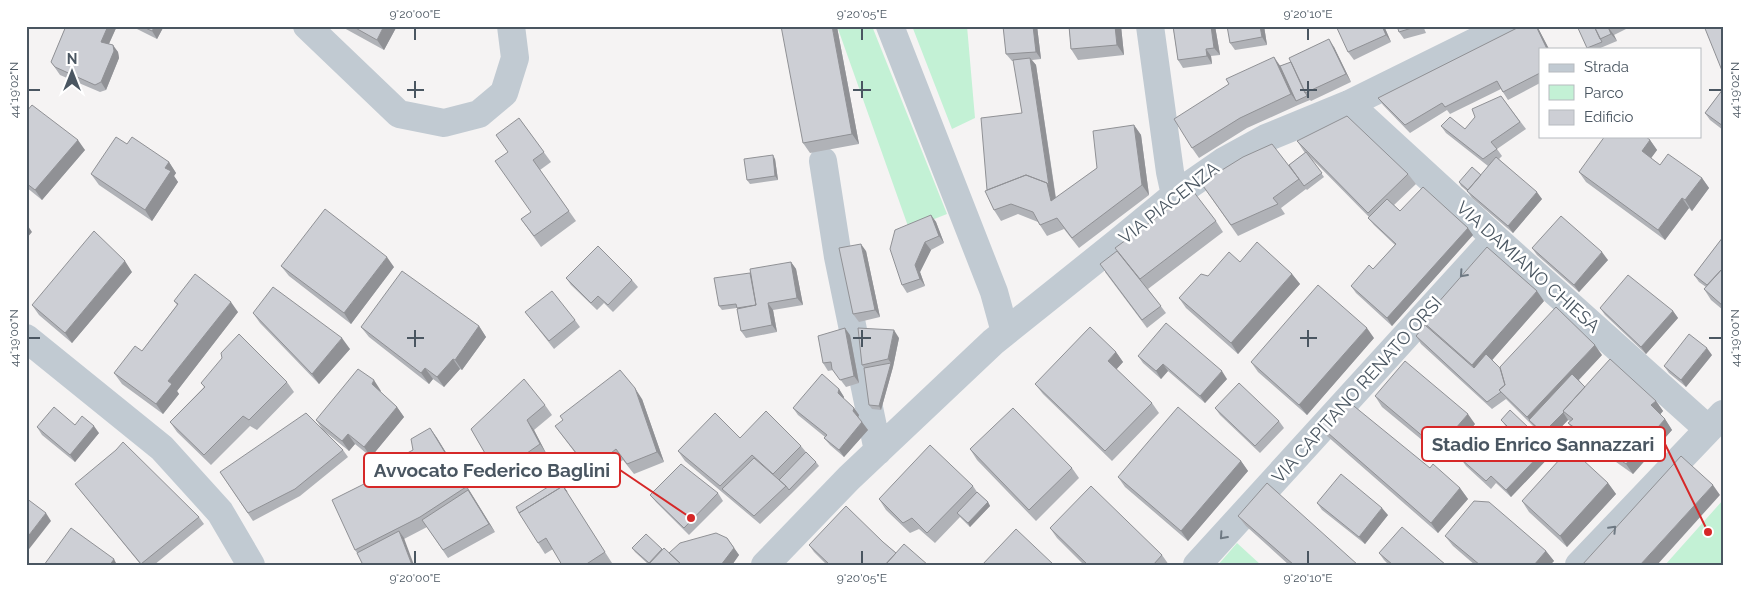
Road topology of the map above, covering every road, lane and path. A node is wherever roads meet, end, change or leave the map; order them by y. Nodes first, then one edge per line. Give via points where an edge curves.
1 (307, 26) edge
2 (511, 26) edge
3 (890, 26) edge
4 (1150, 26) edge
5 (1507, 26) edge
6 (1349, 104) junction
7 (823, 160) dead end
8 (1175, 195) junction
9 (1495, 238) junction
10 (1005, 332) junction
11 (26, 338) edge
12 (1716, 421) edge
13 (878, 451) junction
14 (252, 565) edge
15 (765, 565) edge
16 (1197, 565) edge
17 (1579, 565) edge

1 - 2 street via 400,114 444,123 479,114 504,92 516,58
3 - 10 street via 994,292
4 - 8 street
5 - 6 street, VIA PIACENZA
6 - 8 street, VIA PIACENZA via 1266,138 1224,161
6 - 9 street, VIA DAMIANO CHIESA
7 - 13 street via 838,257
8 - 10 street, VIA PIACENZA
9 - 12 street, VIA DAMIANO CHIESA
9 -> 16 street, VIA CAPITANO RENATO ORSI
10 - 13 street, VIA PIACENZA
11 - 14 street via 162,448 220,512
17 -> 12 street
13 - 15 street, VIA PIACENZA

